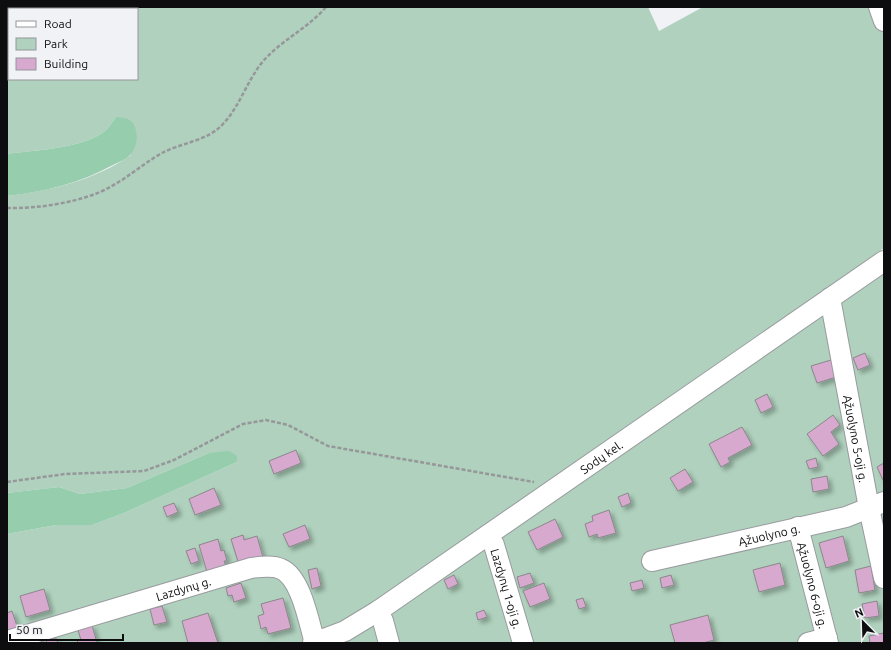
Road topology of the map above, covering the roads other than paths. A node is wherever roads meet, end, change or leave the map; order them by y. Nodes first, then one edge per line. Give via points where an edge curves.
1 (879, 7) edge
2 (884, 21) edge
3 (884, 261) edge
4 (830, 298) junction
5 (876, 505) edge
6 (798, 527) junction
7 (488, 535) junction
8 (652, 560) dead end
9 (884, 578) edge
10 (378, 611) junction
11 (7, 641) edge
12 (827, 641) edge
13 (314, 643) edge
14 (389, 643) edge
15 (523, 643) edge
16 (808, 643) edge

1 - 2 street
3 - 4 street, Sodų kel.
4 - 5 street, Ąžuolyno 5-oji g.
4 - 7 street, Sodų kel.
5 - 6 street, Ąžuolyno g. via 846,517
5 - 9 street, Ąžuolyno 5-oji g.
6 - 8 street, Ąžuolyno g.
6 - 12 street, Ąžuolyno 6-oji g.
7 - 10 street, Sodų kel.
7 - 15 street, Lazdynų 1-oji g. via 494,545
10 - 13 street, Sodų kel. via 345,631
10 - 14 street
11 - 13 street, Lazdynų g. via 251,568 268,566 291,575 298,587
12 - 16 street

